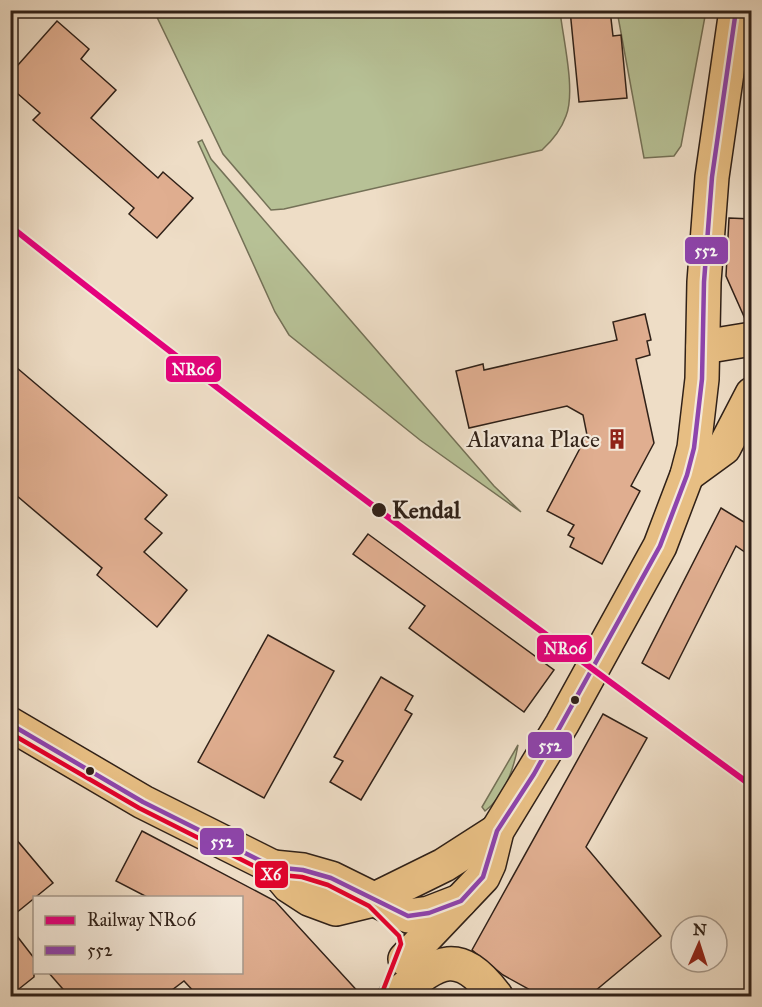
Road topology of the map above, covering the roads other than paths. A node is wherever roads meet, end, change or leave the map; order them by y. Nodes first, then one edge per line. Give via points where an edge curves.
1 (736, 10) edge
2 (752, 339) edge
3 (703, 347) junction
4 (752, 394) edge
5 (687, 475) junction
6 (10, 724) edge
7 (497, 831) junction
8 (373, 900) junction
9 (461, 901) junction
10 (405, 959) junction
11 (389, 996) edge
12 (395, 996) edge
13 (496, 996) edge

1 - 3 main road via 712,177
2 - 3 main road
3 - 5 main road via 699,416
4 - 5 main road via 724,448
5 - 7 main road via 660,546 534,774
6 - 8 main road via 143,802 273,867 331,878
7 - 8 main road via 444,865
7 - 9 main road via 486,870
8 - 9 main road via 408,916
8 - 10 main road via 406,932 409,945
9 - 10 main road
10 - 11 main road
12 - 13 main road via 436,966 451,963 474,973

